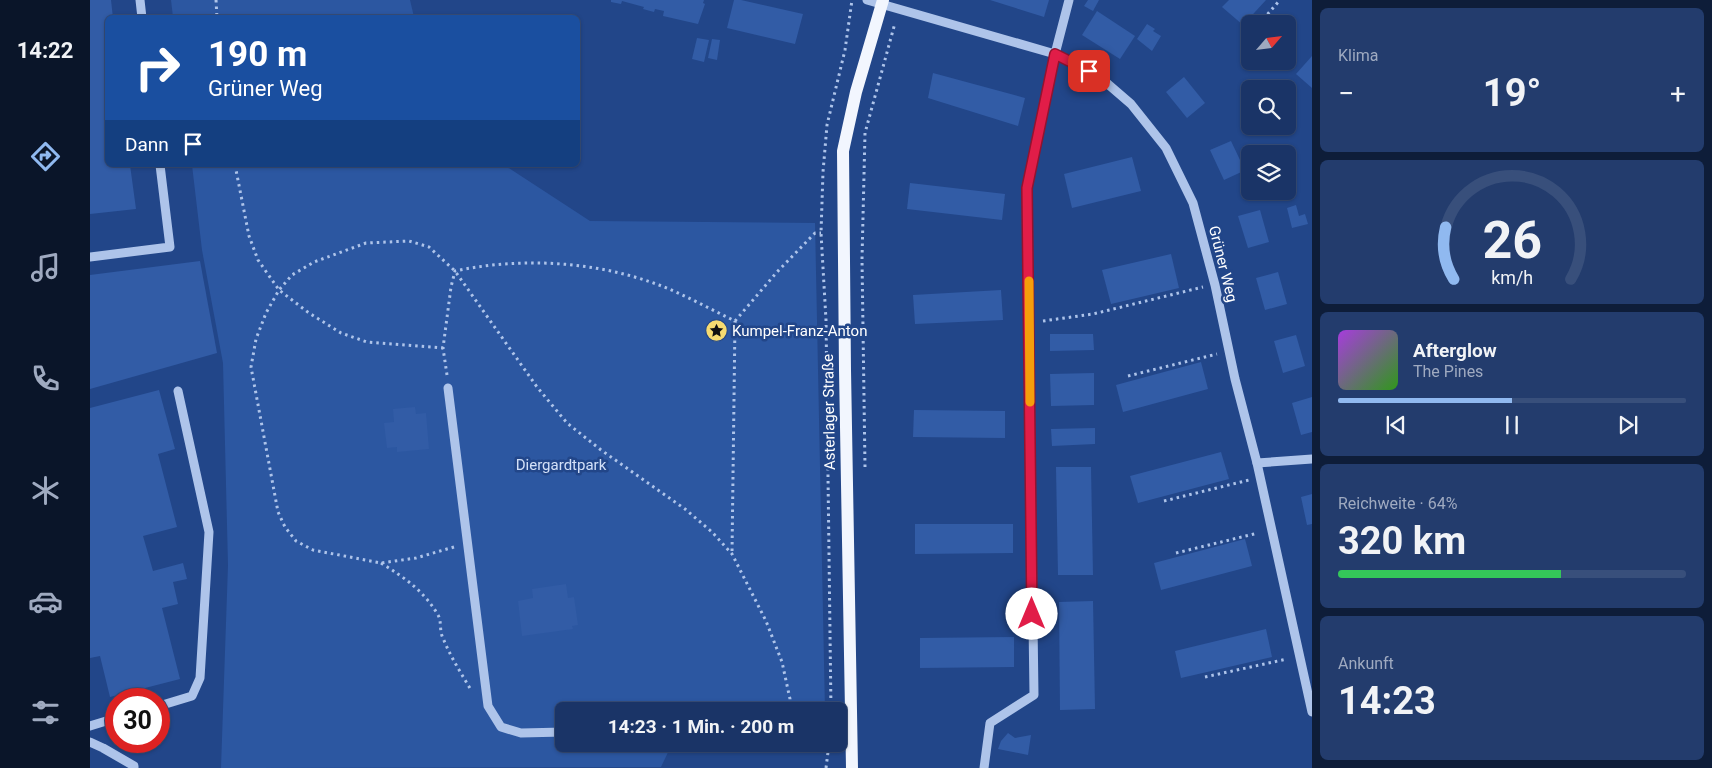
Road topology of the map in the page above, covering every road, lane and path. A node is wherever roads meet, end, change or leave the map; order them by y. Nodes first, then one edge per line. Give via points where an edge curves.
1 (140, 0) edge
2 (216, 0) edge
3 (867, 0) edge
4 (1069, 0) edge
5 (1280, 0) edge
6 (882, 2) edge
7 (899, 8) junction
8 (142, 15) edge
9 (217, 15) edge
10 (1267, 15) edge
11 (1055, 54) junction
12 (160, 167) edge
13 (236, 167) edge
14 (821, 233) dead end
15 (90, 257) edge
16 (455, 271) junction
17 (1215, 285) junction
18 (279, 290) junction
19 (735, 321) junction
20 (1030, 323) junction
21 (443, 348) junction
22 (1229, 351) junction
23 (1128, 376) dead end
24 (448, 388) joint
25 (178, 391) dead end
26 (1312, 459) edge
27 (1257, 463) junction
28 (865, 467) dead end
29 (1260, 478) junction
30 (1164, 501) dead end
31 (1272, 530) junction
32 (467, 544) junction
33 (1176, 553) dead end
34 (732, 554) junction
35 (381, 562) junction
36 (1300, 656) junction
37 (1205, 677) dead end
38 (790, 702) edge
39 (845, 702) edge
40 (170, 703) edge
41 (488, 706) junction
42 (1312, 712) edge
43 (105, 721) edge
44 (90, 726) edge
45 (555, 732) edge
46 (847, 739) edge
47 (90, 742) edge
48 (828, 752) edge
49 (134, 768) edge
50 (826, 768) edge
51 (852, 768) edge
52 (984, 768) edge

1 - 8 street
2 - 9 path
3 - 6 street, Grüner Weg
4 - 11 street
5 - 10 path
6 - 7 street, Grüner Weg
6 - 39 main road, Asterlager Straße via 842,151
7 - 11 street, Grüner Weg
7 - 28 path via 865,133 862,259
11 - 17 street, Grüner Weg via 1102,79 1131,104 1166,148 1193,203
11 - 20 street via 1027,188
12 - 15 street via 170,247
13 - 18 path via 249,236 258,260
14 - 19 path via 815,233 776,272
16 - 18 path via 429,246 409,241 366,244 314,262 292,275
16 - 19 path via 516,264 577,266 617,272 659,286
16 - 21 path
16 - 34 path via 537,387 567,423 685,509
17 - 20 path via 1093,314
17 - 22 street, Grüner Weg
18 - 21 path via 309,314 341,333 368,342
18 - 35 path via 256,339 251,367 278,512 296,541 313,550
19 - 34 path
20 - 52 street via 1034,695 990,723
21 - 24 path
22 - 23 path
22 - 27 street, Grüner Weg
24 - 32 street
25 - 40 street via 209,532 200,678 192,696
26 - 27 street
27 - 29 street, Grüner Weg
29 - 30 path
29 - 31 street, Grüner Weg
31 - 33 path
31 - 36 street, Grüner Weg
32 - 35 path via 416,558
32 - 41 street
34 - 38 path via 766,620 782,662
35 - 41 path via 425,596 440,618 441,636 456,666 475,694
36 - 37 path
36 - 42 street, Grüner Weg
41 - 45 street via 501,726 521,733
43 - 44 street
46 - 51 main road, Asterlager Straße
47 - 49 street
48 - 50 path

